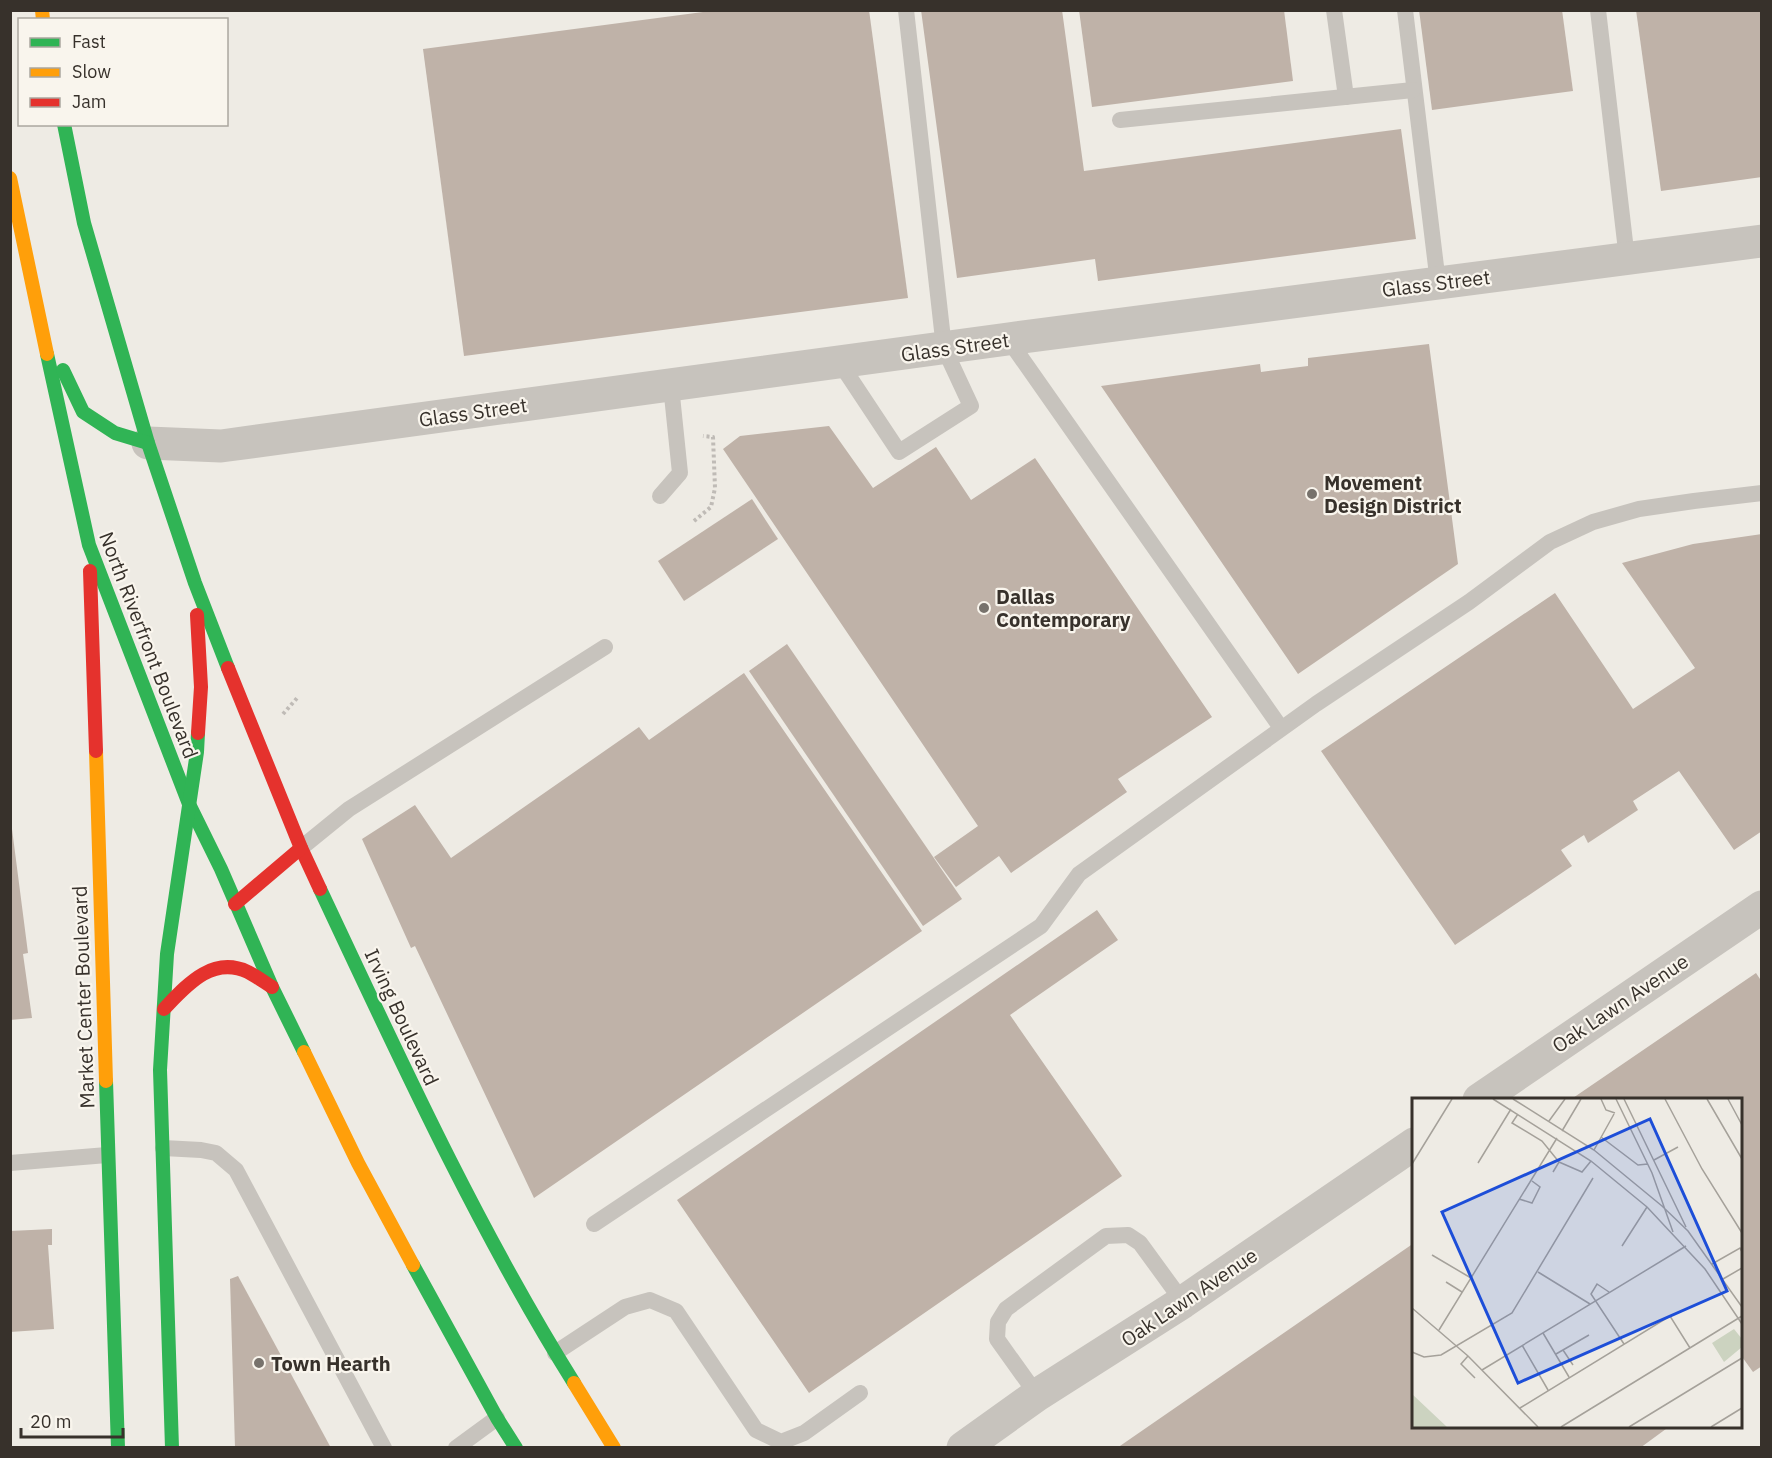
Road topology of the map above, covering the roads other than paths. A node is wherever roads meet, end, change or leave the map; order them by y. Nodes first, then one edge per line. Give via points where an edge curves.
1 (906, 10) edge
2 (1334, 10) edge
3 (1405, 10) edge
4 (1598, 10) edge
5 (1413, 90) junction
6 (1346, 97) junction
7 (1120, 120) dead end
8 (64, 126) edge
9 (10, 178) edge
10 (16, 232) edge
11 (1761, 241) edge
12 (1627, 259) junction
13 (1438, 283) junction
14 (41, 326) junction
15 (1008, 339) junction
16 (944, 348) junction
17 (840, 363) junction
18 (671, 386) junction
19 (148, 443) junction
20 (1761, 493) edge
21 (660, 496) dead end
22 (89, 545) junction
23 (195, 583) junction
24 (605, 647) dead end
25 (1281, 728) junction
26 (189, 804) junction
27 (302, 848) junction
28 (235, 904) junction
29 (1761, 907) edge
30 (272, 987) junction
31 (164, 1009) junction
32 (1482, 1098) edge
33 (1412, 1145) edge
34 (163, 1148) junction
35 (107, 1155) junction
36 (10, 1163) edge
37 (594, 1224) dead end
38 (1183, 1302) junction
39 (555, 1353) junction
40 (860, 1394) dead end
41 (1037, 1395) junction
42 (498, 1418) junction
43 (779, 1445) edge
44 (118, 1448) edge
45 (172, 1448) edge
46 (384, 1448) edge
47 (456, 1448) edge
48 (516, 1448) edge
49 (614, 1448) edge
50 (963, 1448) edge

1 - 16 lane
2 - 6 lane
3 - 5 lane
4 - 12 lane
5 - 6 lane
5 - 13 lane
6 - 7 lane
8 - 19 main road via 84,223
9 - 10 main road, North Riverfront Boulevard
10 - 14 main road, North Riverfront Boulevard
11 - 12 street, Glass Street
12 - 13 street, Glass Street
13 - 15 street, Glass Street
14 - 19 main road via 83,412 115,433
14 - 22 main road, North Riverfront Boulevard
15 - 16 street, Glass Street
15 - 25 lane
16 - 17 street, Glass Street
16 - 17 lane via 971,406 899,452
17 - 18 street, Glass Street
18 - 19 street, Glass Street via 221,446
18 - 21 lane via 680,473
19 - 23 main road
20 - 25 lane via 1639,510 1593,522 1550,542
22 - 26 main road, North Riverfront Boulevard
22 - 35 main road, Market Center Boulevard
23 - 26 main road via 201,687
23 - 27 main road, Irving Boulevard
24 - 27 lane via 349,809
25 - 37 lane via 1079,874 1041,926
26 - 28 main road, North Riverfront Boulevard
26 - 31 main road via 167,954
27 - 28 main road
27 - 39 main road, Irving Boulevard via 420,1102 481,1222
28 - 30 main road
29 - 32 street, Oak Lawn Avenue
30 - 31 main road via 246,970 221,966 192,980
30 - 42 main road via 358,1162
31 - 34 main road via 160,1070
33 - 38 street, Oak Lawn Avenue
34 - 45 main road
34 - 46 lane via 216,1153 236,1170
35 - 36 lane
35 - 44 main road, Market Center Boulevard
38 - 41 street, Oak Lawn Avenue
38 - 41 lane via 1140,1243 1128,1235 1106,1236 1006,1309 998,1322 997,1339
39 - 43 lane via 625,1307 650,1300 676,1311 756,1430
39 - 49 main road, Irving Boulevard
40 - 43 lane via 804,1433
41 - 50 street, Oak Lawn Avenue
42 - 47 lane
42 - 48 main road

